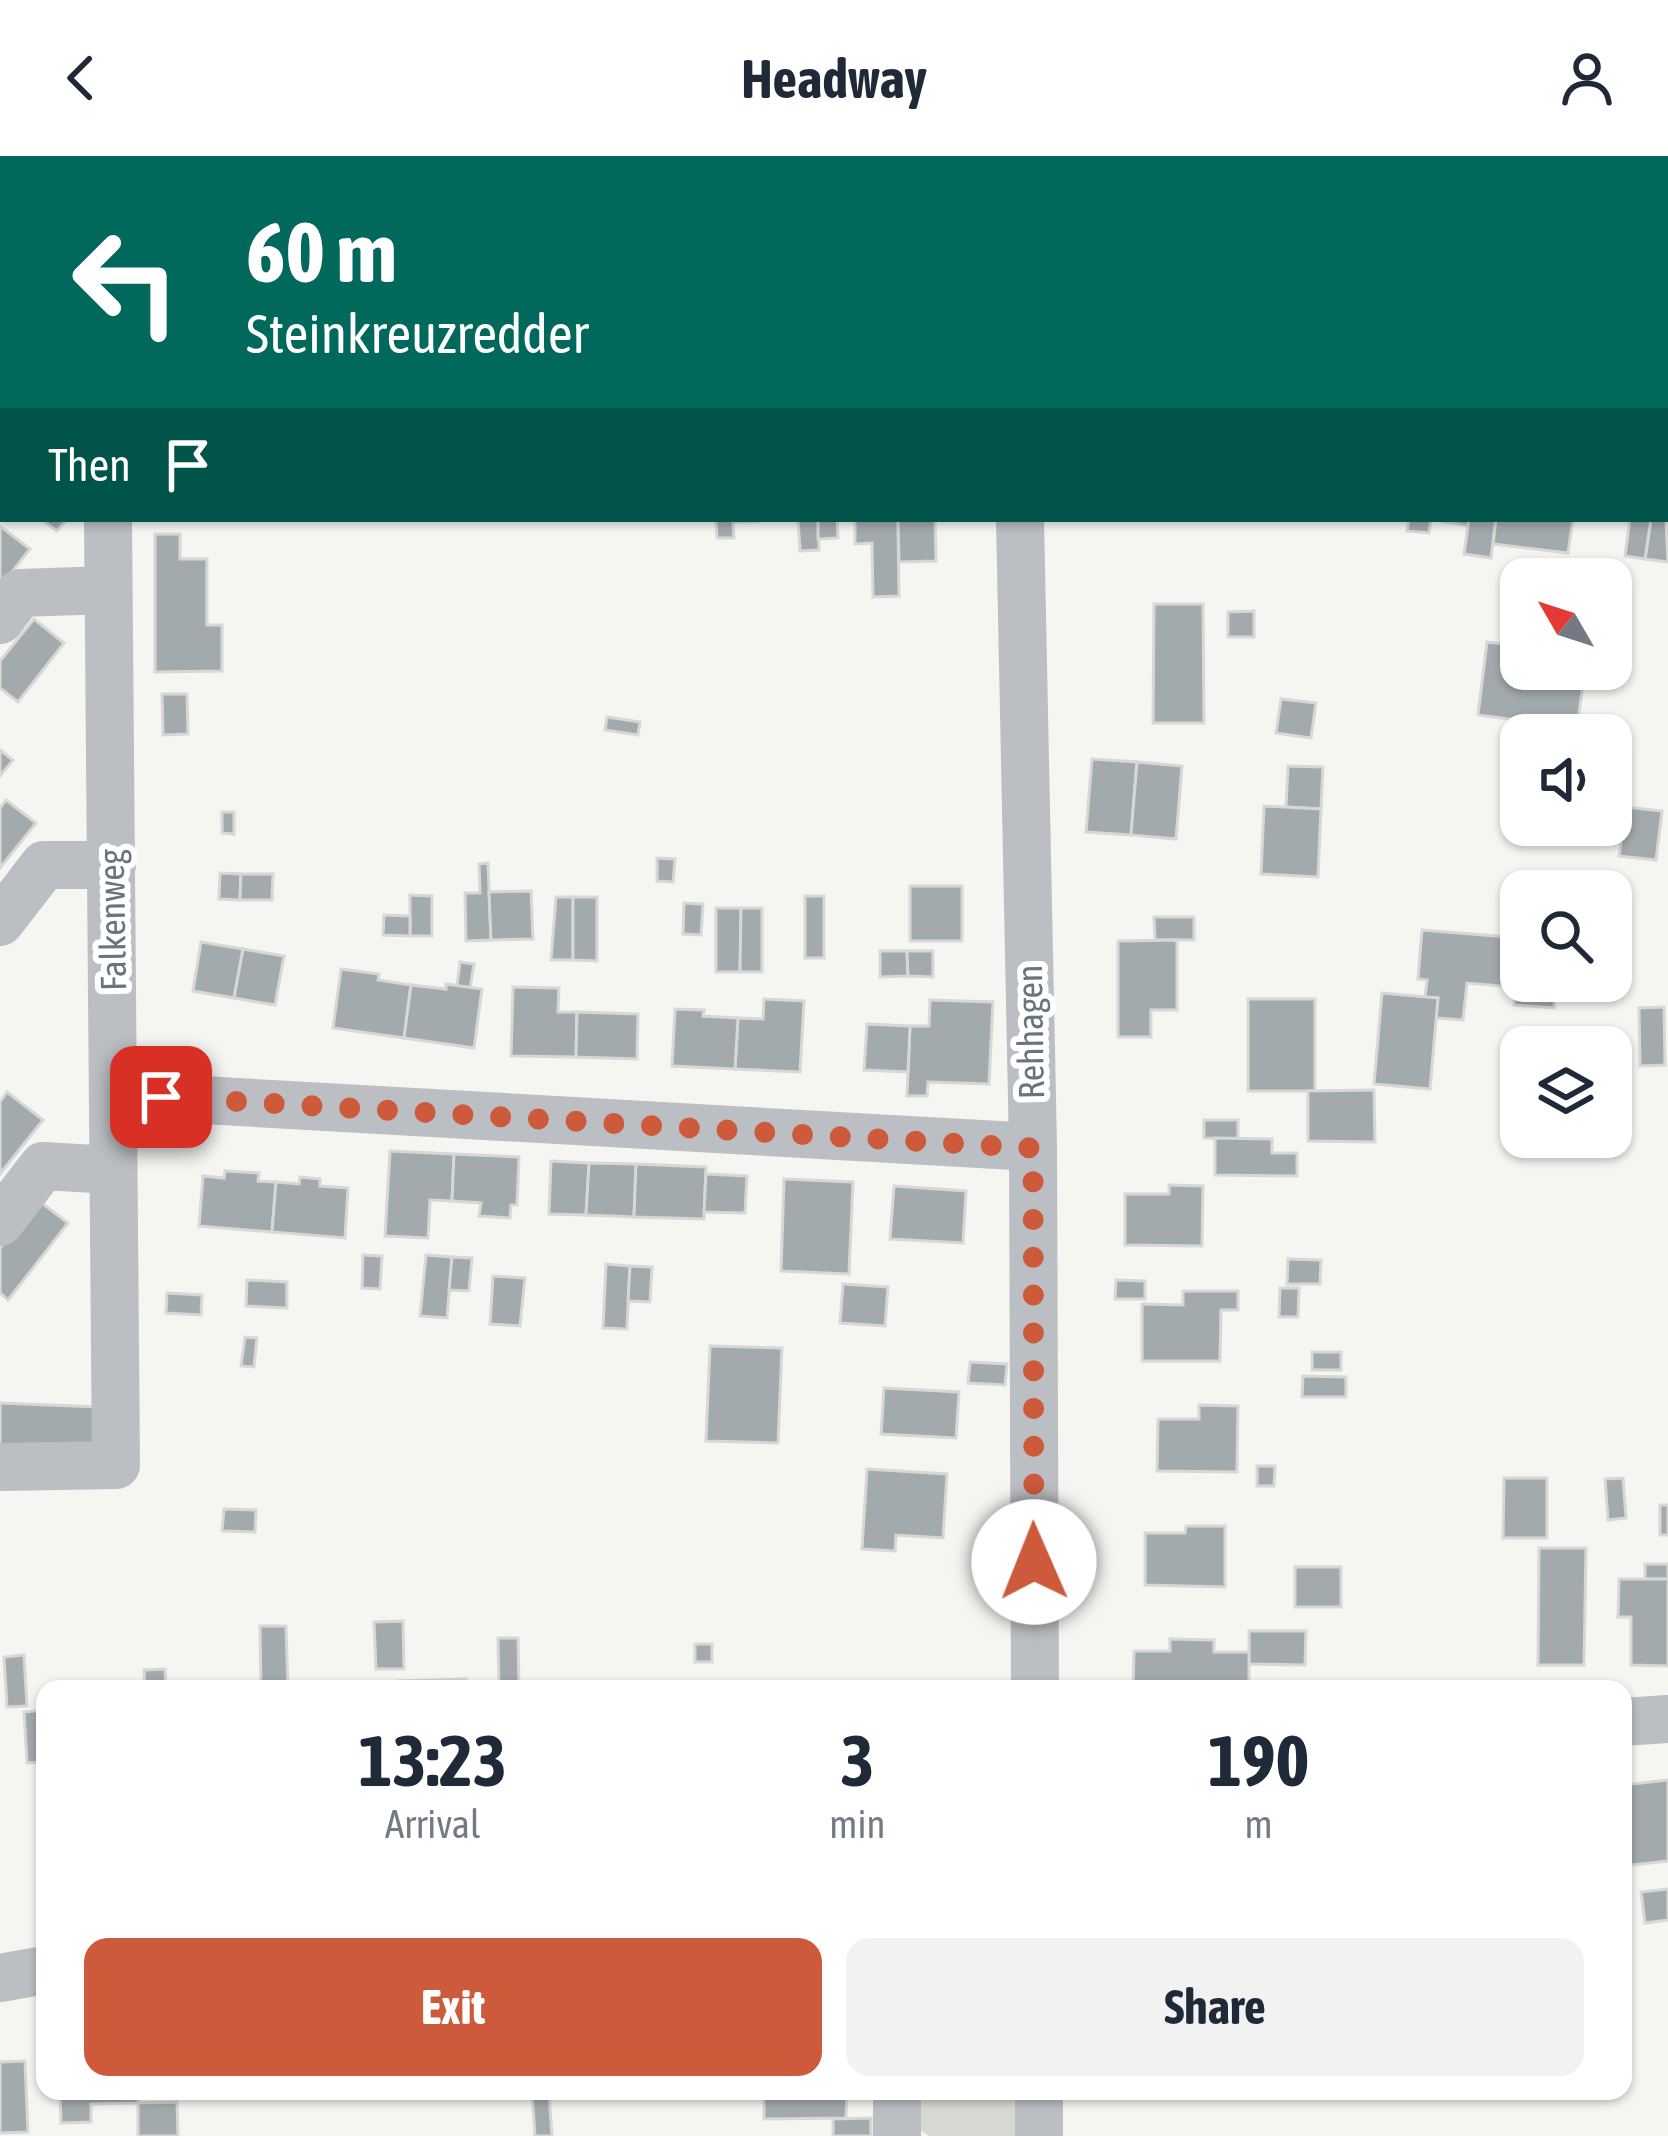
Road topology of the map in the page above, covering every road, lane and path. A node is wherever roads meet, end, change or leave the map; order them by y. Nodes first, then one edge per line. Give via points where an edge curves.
1 (108, 522) edge
2 (1020, 522) edge
3 (108, 590) junction
4 (0, 620) edge
5 (112, 865) junction
6 (0, 922) edge
7 (114, 1095) junction
8 (1033, 1148) junction
9 (113, 1170) junction
10 (0, 1222) edge
11 (0, 1467) edge
12 (1035, 1680) edge
13 (1668, 1719) edge
14 (1632, 1721) edge
15 (36, 1972) edge
16 (0, 1978) edge
17 (897, 2100) edge
18 (1039, 2100) edge
19 (897, 2136) edge
20 (1040, 2136) edge

1 - 3 street, Falkenweg
2 - 8 street, Rehhagen
3 - 4 street via 20,593
3 - 5 street, Falkenweg
5 - 6 street via 44,865
5 - 7 street, Falkenweg
7 - 8 street
7 - 9 street, Falkenweg
8 - 12 street, Rehhagen
9 - 10 street via 43,1166
9 - 11 street, Falkenweg via 116,1466
13 - 14 street
15 - 16 street
17 - 19 street
18 - 20 street

